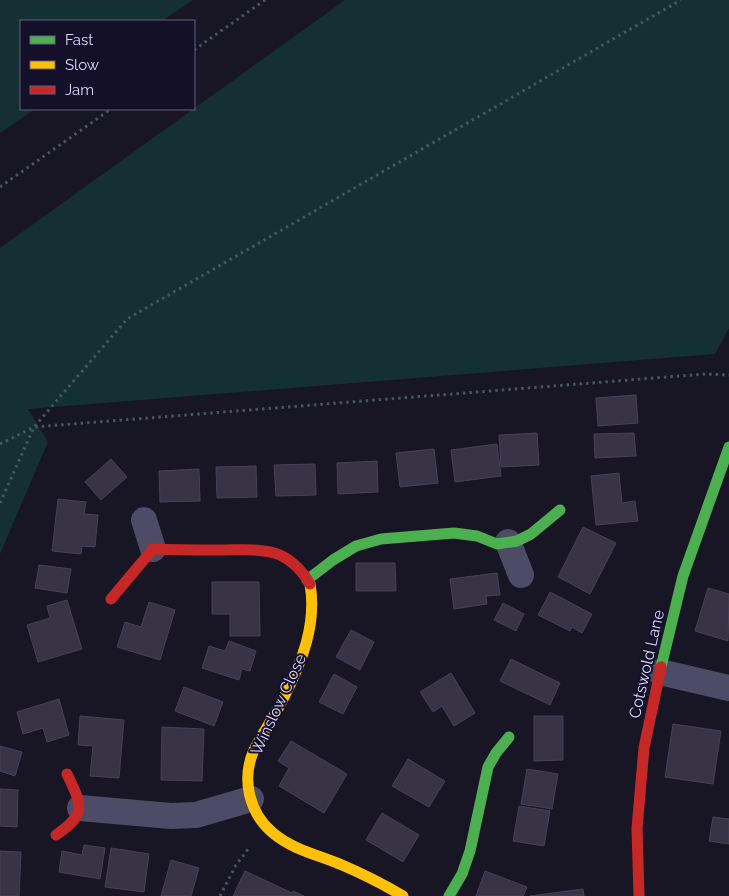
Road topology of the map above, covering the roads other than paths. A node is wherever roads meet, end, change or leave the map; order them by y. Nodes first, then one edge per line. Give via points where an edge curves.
1 (729, 447) edge
2 (560, 510) dead end
3 (144, 520) dead end
4 (508, 542) junction
5 (153, 549) junction
6 (521, 575) dead end
7 (307, 580) junction
8 (111, 599) dead end
9 (660, 672) junction
10 (729, 688) edge
11 (509, 737) dead end
12 (67, 774) dead end
13 (251, 799) junction
14 (80, 808) junction
15 (56, 835) dead end
16 (403, 896) edge
17 (449, 896) edge
18 (639, 896) edge

1 - 9 street, Cotswold Lane via 683,576
2 - 4 street via 531,534
3 - 5 street
4 - 6 street
4 - 7 street via 497,544 454,532 381,539 356,546
5 - 7 street via 262,550 280,555 298,568
5 - 8 street
7 - 13 street, Winslow Close via 312,604 309,630 278,709 252,756 248,776
9 - 10 street
9 - 18 street, Cotswold Lane via 644,748 637,828
11 - 17 street via 493,756 486,772 471,850 458,883
12 - 14 street via 78,795
13 - 14 street via 196,815 171,816
13 - 16 street, Winslow Close via 254,810 266,827 285,843 373,879
14 - 15 street via 77,818

